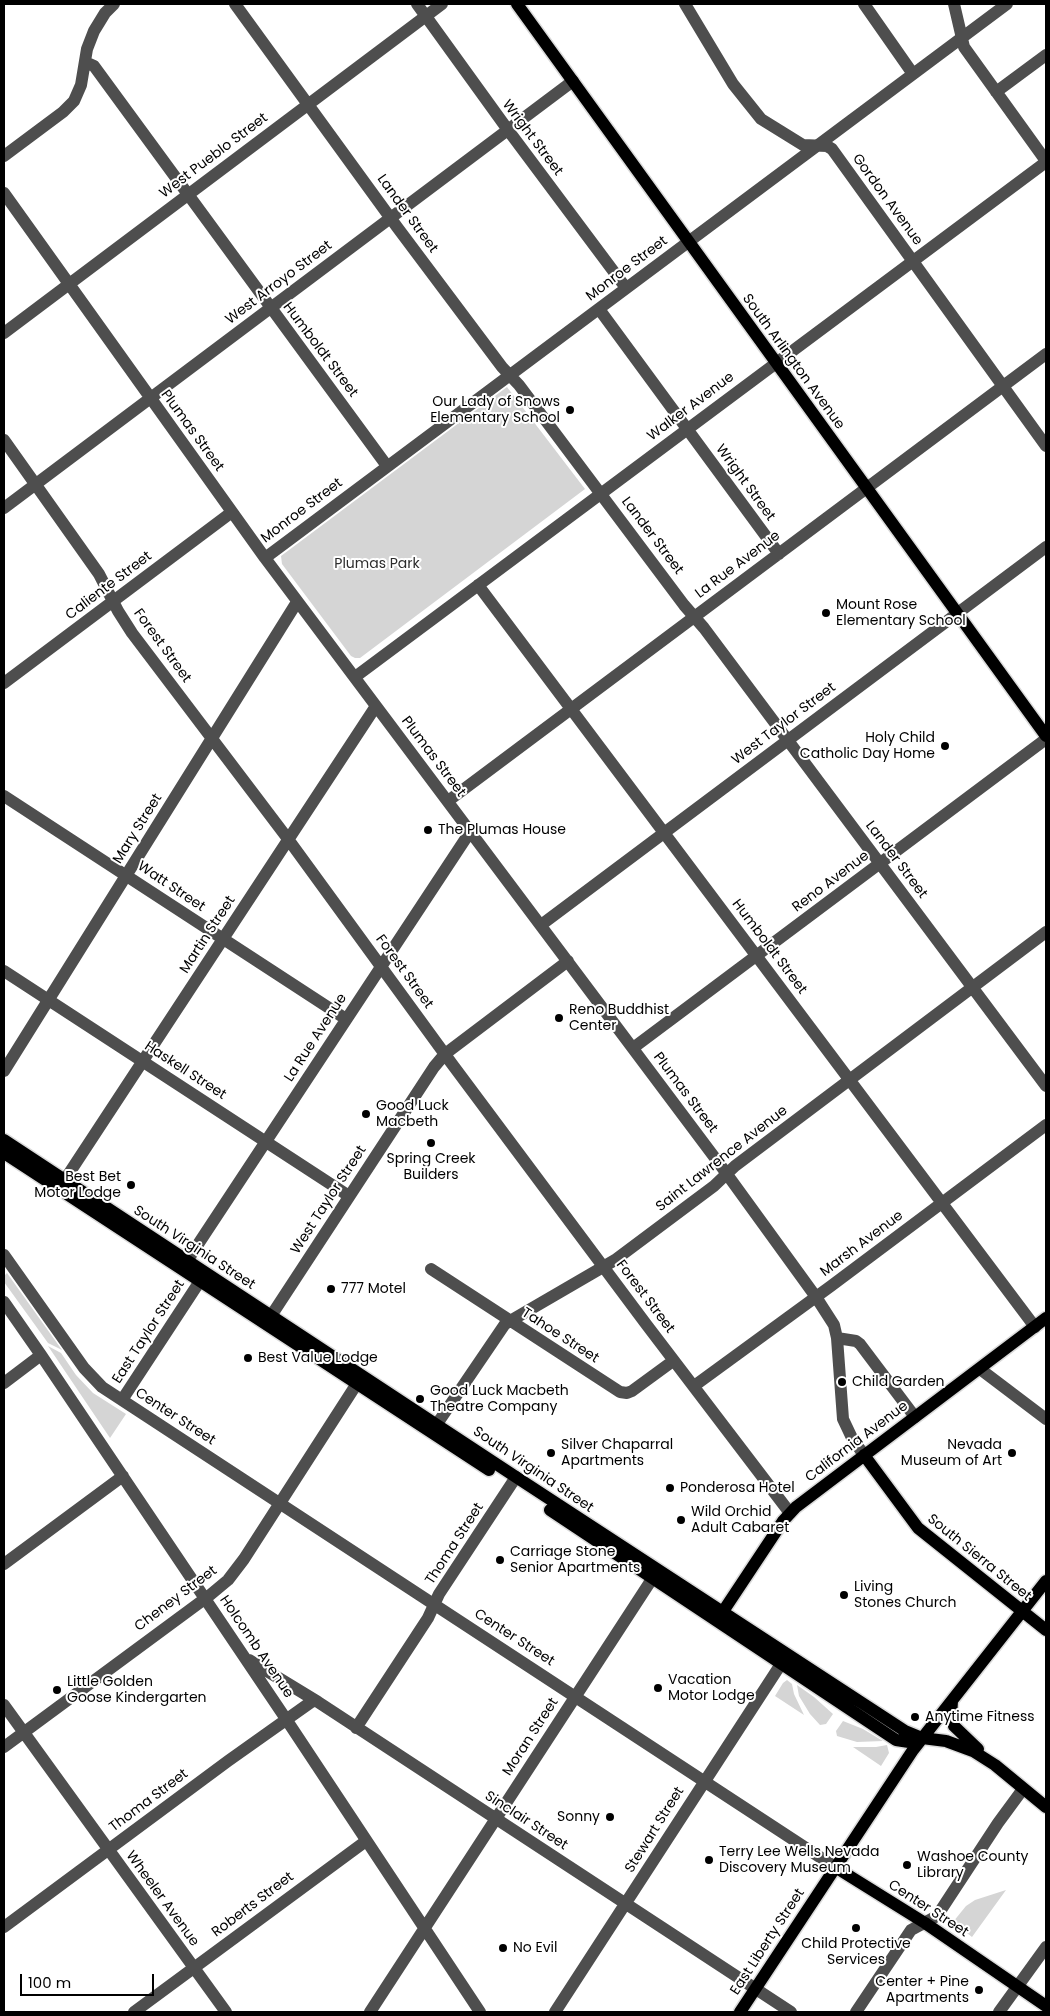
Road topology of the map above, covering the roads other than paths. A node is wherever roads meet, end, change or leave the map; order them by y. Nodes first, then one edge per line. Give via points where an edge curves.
1 (114, 4) edge
2 (235, 4) edge
3 (417, 4) edge
4 (442, 4) edge
5 (517, 4) edge
6 (685, 4) edge
7 (864, 4) edge
8 (954, 4) edge
9 (1007, 4) edge
10 (426, 16) junction
11 (961, 38) junction
12 (1046, 55) edge
13 (85, 62) junction
14 (913, 74) junction
15 (573, 81) junction
16 (996, 92) junction
17 (308, 104) junction
18 (508, 130) junction
19 (816, 147) junction
20 (4, 156) edge
21 (1046, 161) edge
22 (4, 193) edge
23 (188, 195) junction
24 (391, 218) junction
25 (688, 242) junction
26 (912, 260) junction
27 (69, 284) junction
28 (626, 288) junction
29 (270, 308) junction
30 (599, 309) junction
31 (4, 332) edge
32 (1046, 354) edge
33 (776, 363) junction
34 (510, 375) junction
35 (1003, 386) junction
36 (150, 398) junction
37 (687, 429) junction
38 (4, 440) edge
39 (1046, 446) edge
40 (387, 466) junction
41 (36, 484) junction
42 (866, 488) junction
43 (601, 493) junction
44 (4, 508) edge
45 (232, 512) junction
46 (1046, 547) edge
47 (779, 554) junction
48 (265, 558) junction
49 (478, 585) junction
50 (114, 601) junction
51 (297, 602) junction
52 (957, 613) junction
53 (694, 616) junction
54 (355, 677) junction
55 (4, 683) edge
56 (376, 706) junction
57 (571, 709) junction
58 (212, 738) junction
59 (1046, 738) edge
60 (787, 740) junction
61 (4, 796) edge
62 (448, 801) junction
63 (470, 832) junction
64 (664, 832) junction
65 (288, 839) junction
66 (880, 864) junction
67 (127, 875) junction
68 (540, 925) junction
69 (1046, 932) edge
70 (223, 939) junction
71 (757, 956) junction
72 (568, 961) junction
73 (381, 966) junction
74 (4, 970) edge
75 (973, 988) junction
76 (48, 1000) junction
77 (346, 1019) junction
78 (633, 1048) junction
79 (444, 1054) junction
80 (143, 1062) junction
81 (4, 1071) edge
82 (850, 1080) junction
83 (1046, 1086) edge
84 (1046, 1126) edge
85 (4, 1140) edge
86 (266, 1141) junction
87 (4, 1153) edge
88 (727, 1174) junction
89 (64, 1180) junction
90 (349, 1196) junction
91 (942, 1203) junction
92 (4, 1255) edge
93 (187, 1261) junction
94 (603, 1266) junction
95 (431, 1270) dead end
96 (200, 1281) junction
97 (816, 1296) junction
98 (4, 1302) edge
99 (271, 1316) junction
100 (256, 1318) junction
101 (1046, 1318) edge
102 (510, 1321) junction
103 (1035, 1327) junction
104 (837, 1338) junction
105 (42, 1355) junction
106 (674, 1361) junction
107 (980, 1368) junction
108 (4, 1382) edge
109 (356, 1384) junction
110 (694, 1386) junction
111 (122, 1400) junction
112 (397, 1404) junction
113 (915, 1417) junction
114 (1046, 1419) edge
115 (437, 1424) junction
116 (864, 1455) junction
117 (123, 1476) junction
118 (514, 1481) junction
119 (280, 1503) junction
120 (790, 1513) junction
121 (4, 1564) edge
122 (652, 1579) junction
123 (1046, 1581) edge
124 (205, 1599) junction
125 (435, 1604) junction
126 (1022, 1611) junction
127 (720, 1616) junction
128 (1046, 1630) edge
129 (245, 1657) junction
130 (781, 1664) junction
131 (832, 1683) junction
132 (576, 1696) junction
133 (314, 1700) junction
134 (952, 1701) junction
135 (4, 1705) edge
136 (286, 1719) junction
137 (356, 1728) junction
138 (24, 1733) junction
139 (922, 1738) junction
140 (4, 1747) edge
141 (988, 1760) junction
142 (704, 1780) junction
143 (1023, 1789) junction
144 (1046, 1807) edge
145 (496, 1819) junction
146 (366, 1840) junction
147 (108, 1850) junction
148 (835, 1867) junction
149 (626, 1904) junction
150 (925, 1923) junction
151 (4, 1927) edge
152 (424, 1928) junction
153 (1046, 1947) edge
154 (194, 1968) junction
155 (1018, 1986) junction
156 (755, 1990) junction
157 (1046, 2006) edge
158 (134, 2012) edge
159 (226, 2012) edge
160 (370, 2012) edge
161 (480, 2012) edge
162 (555, 2012) edge
163 (740, 2012) edge
164 (790, 2012) edge
165 (856, 2012) edge
166 (999, 2012) edge

1 - 13 street via 94,31
2 - 17 street, Lander Street
3 - 10 street, Wright Street
4 - 10 street, West Pueblo Street
5 - 15 main road, South Arlington Avenue
6 - 19 street, Gordon Avenue via 753,112 768,126 799,144
7 - 14 street
8 - 11 street
9 - 11 street, Monroe Street
10 - 17 street, West Pueblo Street
10 - 18 street, Wright Street
11 - 14 street, Monroe Street
11 - 16 street
12 - 16 street
13 - 20 street via 81,85 70,106
13 - 23 street, Humboldt Street via 94,66
14 - 19 street, Monroe Street
15 - 18 street, West Arroyo Street
15 - 25 main road, South Arlington Avenue
16 - 21 street
17 - 23 street, West Pueblo Street
17 - 24 street, Lander Street
18 - 24 street, West Arroyo Street
18 - 28 street, Wright Street
19 - 25 street, Monroe Street
19 - 26 street, Gordon Avenue via 832,149
21 - 26 street, Walker Avenue
22 - 27 street, Plumas Street
23 - 27 street, West Pueblo Street
23 - 29 street, Humboldt Street
24 - 29 street, West Arroyo Street
24 - 34 street, Lander Street
25 - 28 street, Monroe Street
25 - 33 main road, South Arlington Avenue
26 - 33 street, Walker Avenue
26 - 35 street, Gordon Avenue
27 - 31 street, West Pueblo Street
27 - 36 street, Plumas Street
28 - 30 street, Monroe Street
29 - 36 street, West Arroyo Street
29 - 40 street, Humboldt Street
30 - 34 street, Monroe Street
30 - 37 street, Wright Street
32 - 35 street, La Rue Avenue
33 - 37 street, Walker Avenue
33 - 42 main road, South Arlington Avenue
34 - 40 street, Monroe Street
34 - 43 street, Lander Street
35 - 39 street, Gordon Avenue
35 - 42 street, La Rue Avenue
36 - 41 street, West Arroyo Street
36 - 45 street, Plumas Street
37 - 43 street, Walker Avenue
37 - 47 street, Wright Street
38 - 41 street, Forest Street
40 - 48 street, Monroe Street
41 - 44 street, West Arroyo Street
41 - 50 street, Forest Street
42 - 47 street, La Rue Avenue
42 - 52 main road, South Arlington Avenue
43 - 49 street, Walker Avenue
43 - 53 street, Lander Street
45 - 48 street, Plumas Street
45 - 50 street, Caliente Street
46 - 52 street, West Taylor Street
47 - 53 street, La Rue Avenue
48 - 51 street, Plumas Street
49 - 54 street, Walker Avenue
49 - 57 street, Humboldt Street
50 - 55 street, Caliente Street
50 - 58 street, Forest Street via 132,633
51 - 54 street, Plumas Street
51 - 58 street, Mary Street
52 - 59 main road, South Arlington Avenue
52 - 60 street, West Taylor Street
53 - 57 street, La Rue Avenue
53 - 60 street, Lander Street
54 - 56 street, Plumas Street
56 - 62 street, Plumas Street
56 - 65 street, Martin Street
57 - 62 street, La Rue Avenue
57 - 64 street, Humboldt Street
58 - 65 street, Forest Street
58 - 67 street, Mary Street
59 - 66 street, Reno Avenue
60 - 64 street, West Taylor Street
60 - 66 street, Lander Street
61 - 67 street, Watt Street
62 - 63 street, Plumas Street
63 - 68 street, Plumas Street
63 - 73 street, La Rue Avenue
64 - 68 street, West Taylor Street
64 - 71 street, Humboldt Street
65 - 70 street, Martin Street
65 - 73 street, Forest Street
66 - 71 street, Reno Avenue
66 - 75 street, Lander Street
67 - 70 street, Watt Street
67 - 76 street, Mary Street
68 - 72 street, Plumas Street
69 - 75 street, Saint Lawrence Avenue
70 - 77 street, Watt Street
70 - 80 street, Martin Street
71 - 78 street, Reno Avenue
71 - 82 street, Humboldt Street
72 - 78 street, Plumas Street
72 - 79 street, West Taylor Street
73 - 77 street, La Rue Avenue
73 - 79 street, Forest Street
74 - 76 street, Haskell Street
75 - 82 street, Saint Lawrence Avenue
75 - 83 street, Lander Street
76 - 80 street, Haskell Street
76 - 81 street, Mary Street
77 - 86 street, La Rue Avenue
78 - 88 street, Plumas Street
79 - 90 street, West Taylor Street
79 - 94 street, Forest Street
80 - 86 street, Haskell Street
80 - 89 street, Martin Street
82 - 88 street, Saint Lawrence Avenue
82 - 91 street, Humboldt Street
84 - 91 street, Marsh Avenue
85 - 89 main road, South Virginia Street
86 - 90 street, Haskell Street
86 - 93 street, La Rue Avenue
87 - 96 main road, South Virginia Street
88 - 94 street, Saint Lawrence Avenue via 679,1213
88 - 97 street, Plumas Street
89 - 93 main road, South Virginia Street
90 - 99 street, West Taylor Street
91 - 97 street, Marsh Avenue
91 - 103 street, Humboldt Street
92 - 111 street, Center Street via 90,1376
93 - 99 main road, South Virginia Street
94 - 102 street, Saint Lawrence Avenue
94 - 106 street, Forest Street
95 - 102 street, Tahoe Street
96 - 100 main road, South Virginia Street
96 - 111 street, East Taylor Street
97 - 104 street, Plumas Street via 830,1318
97 - 110 street, Marsh Avenue
98 - 105 street, Holcomb Avenue
99 - 100 main road
99 - 112 main road, South Virginia Street
100 - 109 main road, South Virginia Street
101 - 103 main road, California Avenue
102 - 106 street, Tahoe Street via 622,1393 632,1391
102 - 115 street, Saint Lawrence Avenue
103 - 107 main road, California Avenue
104 - 113 street via 859,1343
104 - 116 street, Plumas Street via 843,1419
105 - 108 street
105 - 117 street, Holcomb Avenue
106 - 110 street, Forest Street
107 - 113 main road, California Avenue
107 - 114 street
109 - 112 main road, South Virginia Street via 363,1382
109 - 119 street, Cheney Street
110 - 120 street, Forest Street
111 - 119 street, Center Street
112 - 115 main road, South Virginia Street
112 - 118 main road, South Virginia Street
113 - 116 main road, California Avenue
115 - 118 main road, South Virginia Street
116 - 120 main road, California Avenue
116 - 126 main road, South Sierra Street via 918,1528
117 - 121 street
117 - 124 street, Holcomb Avenue
118 - 122 main road, South Virginia Street
118 - 125 street, Thoma Street
118 - 127 main road, South Virginia Street
119 - 124 street, Cheney Street via 234,1572
119 - 125 street, Center Street
120 - 127 main road, California Avenue
122 - 127 main road, South Virginia Street
122 - 132 street, Moran Street
123 - 126 main road, East Liberty Street
124 - 129 street, Holcomb Avenue
124 - 138 street, Cheney Street
125 - 132 street, Center Street
125 - 137 street, Thoma Street
126 - 128 main road, South Sierra Street
126 - 134 main road, East Liberty Street
127 - 130 main road, South Virginia Street
127 - 131 main road, South Virginia Street
129 - 133 street, Sinclair Street
129 - 136 street, Holcomb Avenue
130 - 131 main road via 789,1662 816,1680
130 - 139 main road, South Virginia Street via 896,1740 909,1742
130 - 142 street, Stewart Street
131 - 139 main road, South Virginia Street via 905,1731
132 - 142 street, Center Street
132 - 145 street, Moran Street
133 - 136 street, Thoma Street
133 - 137 street, Sinclair Street
134 - 139 main road, East Liberty Street
134 - 141 main road via 954,1726
135 - 138 street, Wheeler Avenue
136 - 146 street, Holcomb Avenue
136 - 147 street, Thoma Street
137 - 145 street, Sinclair Street
138 - 140 street, Cheney Street
138 - 147 street, Wheeler Avenue
139 - 141 main road, South Virginia Street via 955,1744
139 - 148 main road, East Liberty Street
141 - 143 main road, South Virginia Street
142 - 148 street, Center Street
142 - 149 street, Stewart Street
143 - 144 main road, South Virginia Street
143 - 150 street via 937,1916
145 - 149 street, Sinclair Street
145 - 152 street, Moran Street
146 - 152 street, Holcomb Avenue
146 - 154 street, Roberts Street
147 - 151 street, Thoma Street
147 - 154 street, Wheeler Avenue
148 - 150 main road, Center Street
148 - 156 main road, East Liberty Street
149 - 156 street, Sinclair Street
149 - 162 street, Stewart Street
150 - 155 main road, Center Street
150 - 165 street via 912,1930
152 - 160 street, Moran Street
152 - 161 street, Holcomb Avenue
153 - 155 street
154 - 158 street, Roberts Street
154 - 159 street, Wheeler Avenue
155 - 157 main road, Center Street
155 - 166 street
156 - 163 main road, East Liberty Street
156 - 164 street, Sinclair Street

